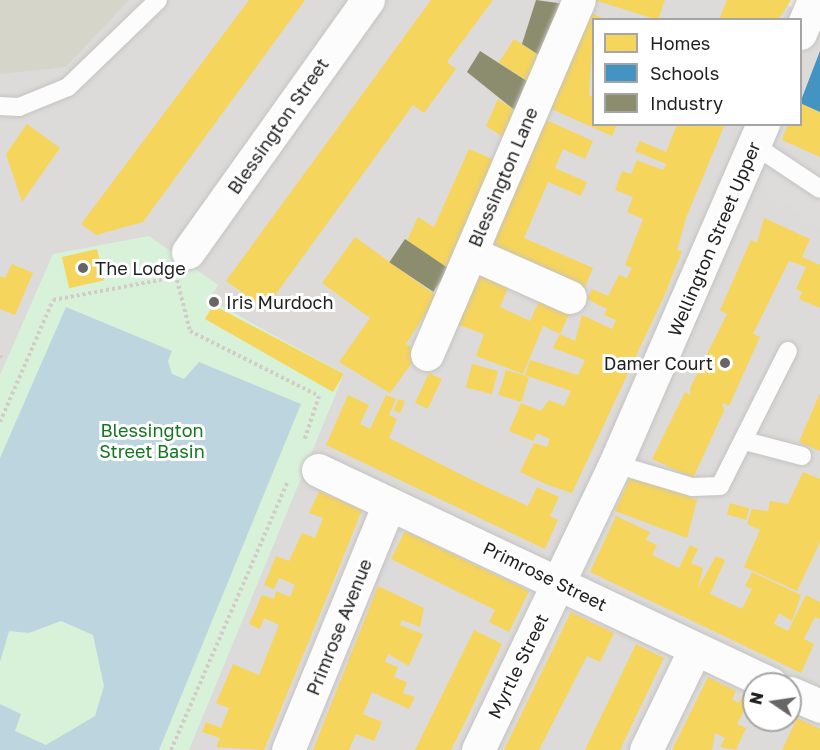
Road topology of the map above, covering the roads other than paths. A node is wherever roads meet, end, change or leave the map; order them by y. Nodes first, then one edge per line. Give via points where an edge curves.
1 (159, 0) edge
2 (368, 0) edge
3 (579, 0) edge
4 (814, 0) edge
5 (802, 30) edge
6 (0, 106) edge
7 (758, 135) edge
8 (820, 189) edge
9 (188, 252) dead end
10 (471, 253) junction
11 (570, 297) dead end
12 (788, 351) dead end
13 (427, 354) dead end
14 (746, 441) junction
15 (802, 456) dead end
16 (303, 464) road end
17 (615, 464) junction
18 (389, 504) junction
19 (559, 582) junction
20 (695, 649) junction
21 (745, 672) edge
22 (802, 698) edge
23 (820, 706) edge
24 (288, 750) edge
25 (478, 750) edge
26 (646, 750) edge

1 - 6 lane via 68,87 19,107
2 - 9 street, Blessington Street
3 - 10 street, Blessington Lane
4 - 5 street
7 - 8 lane
7 - 17 street, Wellington Street Upper
10 - 11 street
10 - 13 street, Blessington Lane
12 - 14 lane
14 - 15 lane
14 - 17 lane via 720,486 709,489
16 - 18 street, Primrose Street
17 - 19 street, Wellington Street Upper
18 - 19 street, Primrose Street
18 - 24 street, Primrose Avenue
19 - 20 street, Primrose Street
19 - 25 street, Myrtle Street
20 - 21 street, Primrose Street
20 - 26 street
22 - 23 street

